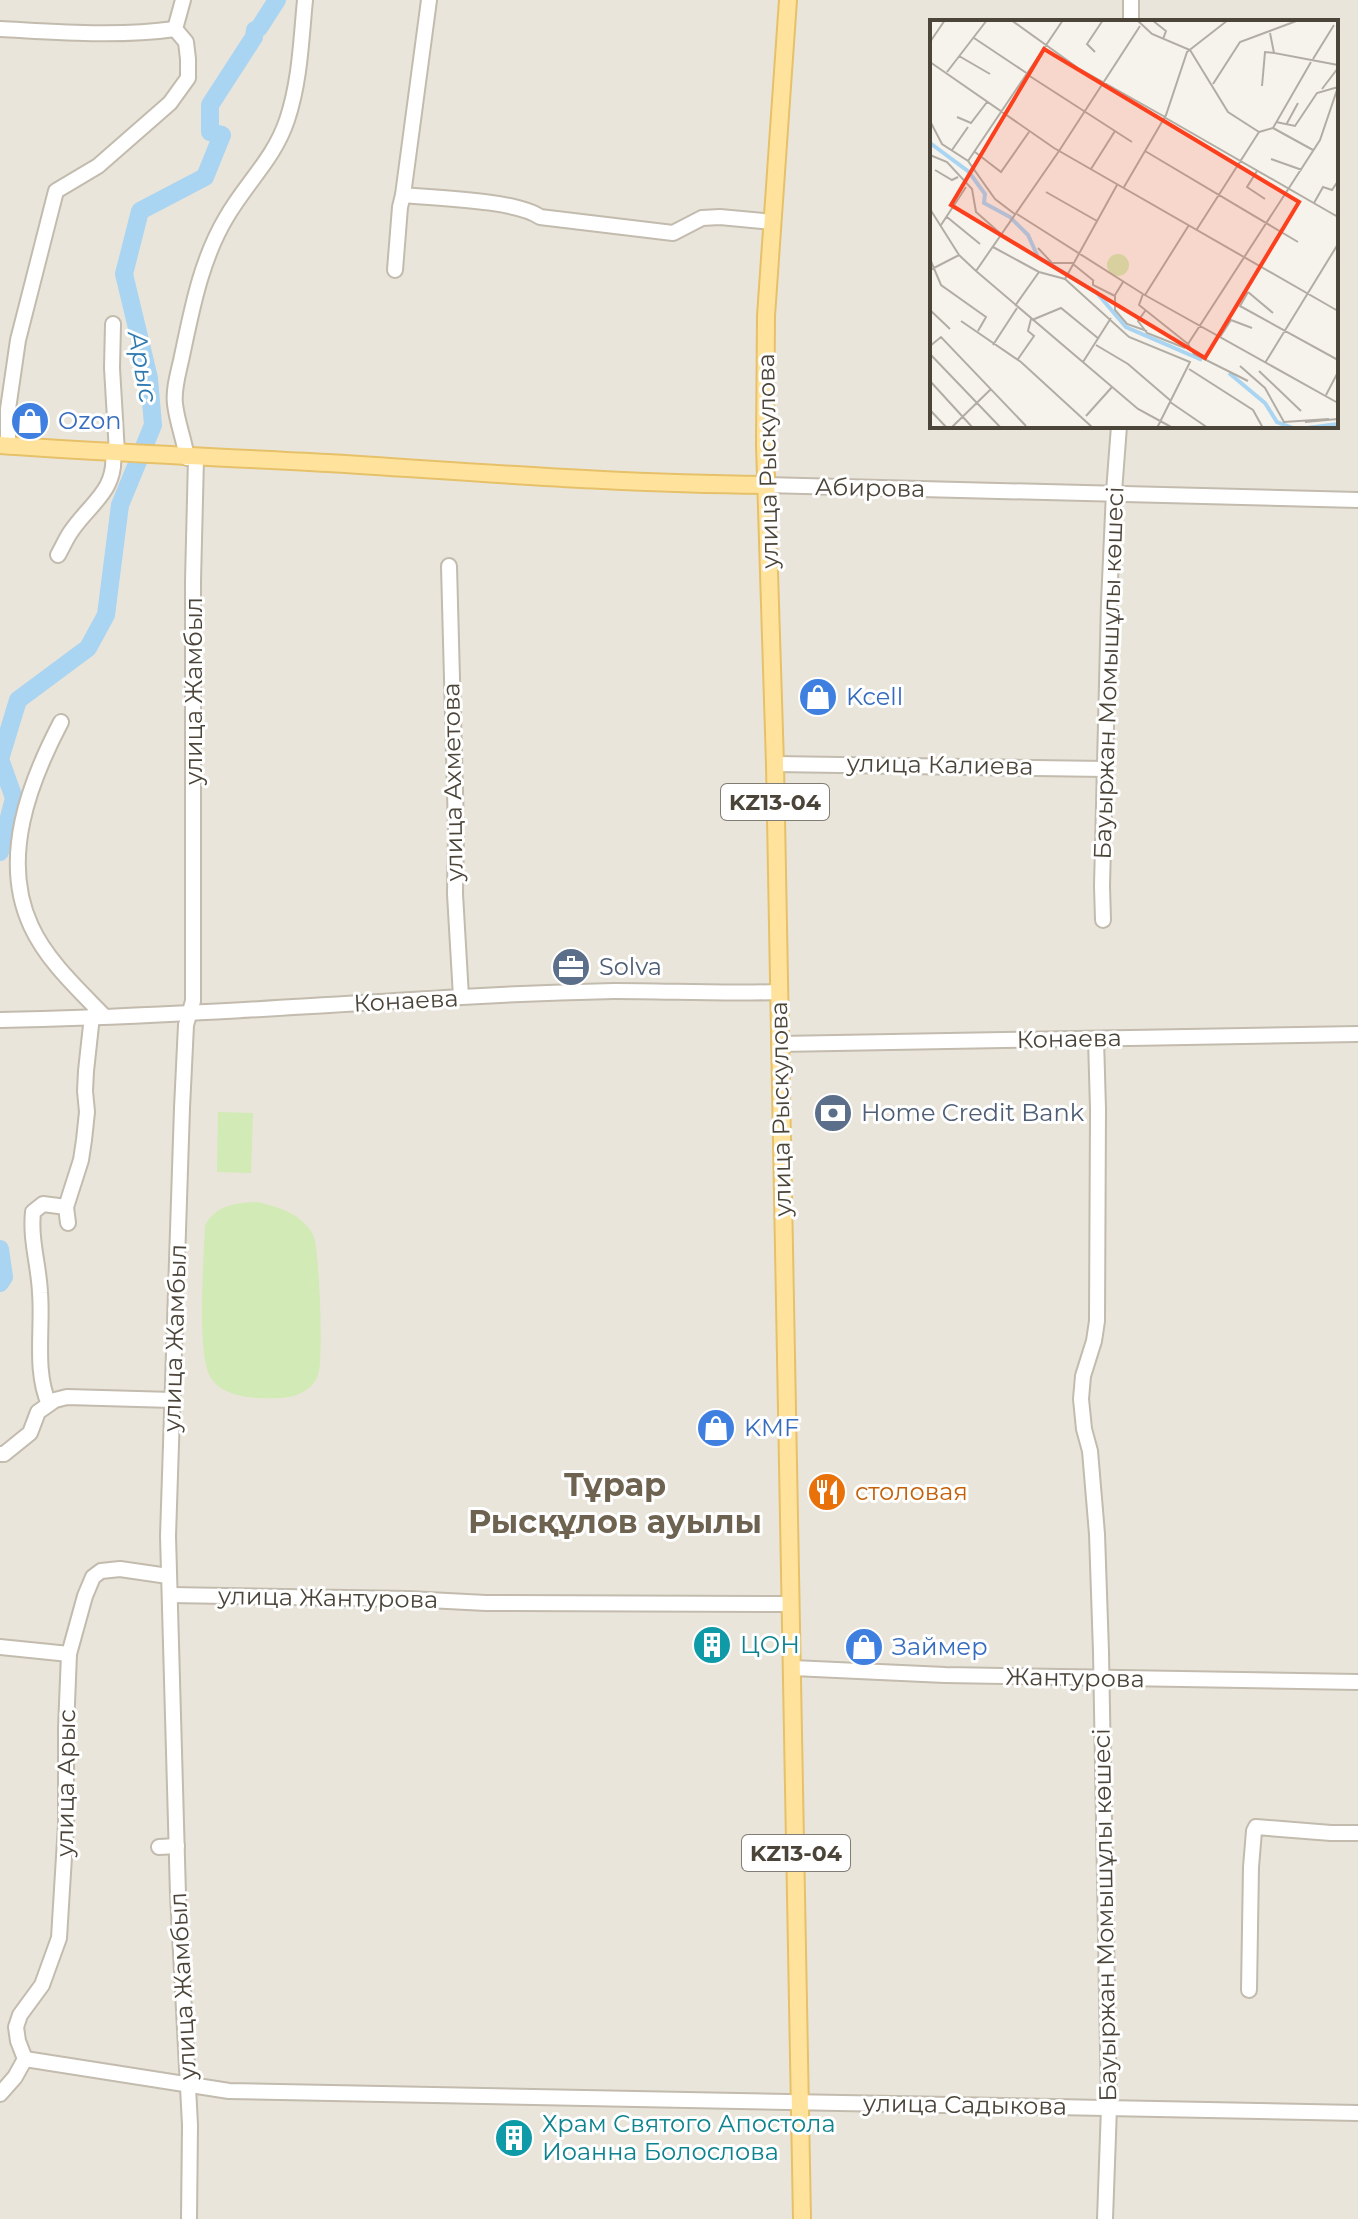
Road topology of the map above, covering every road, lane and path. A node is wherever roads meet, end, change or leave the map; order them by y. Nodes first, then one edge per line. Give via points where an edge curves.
1 (183, 0) edge
2 (305, 0) edge
3 (429, 0) edge
4 (788, 0) edge
5 (0, 29) edge
6 (175, 29) junction
7 (403, 195) junction
8 (773, 222) junction
9 (395, 270) dead end
10 (113, 324) dead end
11 (1119, 428) edge
12 (4, 445) edge
13 (119, 453) junction
14 (189, 458) junction
15 (765, 485) junction
16 (1114, 492) junction
17 (1358, 500) edge
18 (58, 555) dead end
19 (449, 566) dead end
20 (61, 722) dead end
21 (775, 764) junction
22 (1106, 769) junction
23 (1103, 920) dead end
24 (778, 992) junction
25 (461, 997) junction
26 (189, 1015) junction
27 (98, 1016) junction
28 (0, 1020) edge
29 (1358, 1034) edge
30 (1096, 1039) junction
31 (779, 1044) junction
32 (66, 1207) junction
33 (68, 1223) dead end
34 (173, 1400) junction
35 (49, 1404) junction
36 (0, 1454) edge
37 (168, 1576) junction
38 (170, 1595) junction
39 (791, 1604) junction
40 (0, 1647) edge
41 (69, 1654) junction
42 (793, 1668) junction
43 (1101, 1679) junction
44 (1358, 1682) edge
45 (1358, 1833) edge
46 (177, 1846) junction
47 (159, 1847) dead end
48 (1249, 1990) dead end
49 (25, 2059) junction
50 (188, 2084) junction
51 (0, 2094) edge
52 (801, 2102) junction
53 (1109, 2107) junction
54 (1358, 2113) edge
55 (189, 2219) edge
56 (802, 2219) edge
57 (1105, 2219) edge

1 - 6 street
2 - 14 street, улица Жамбыл via 295,94 286,122 274,151 216,236 194,299 174,402
3 - 7 street
4 - 8 main road, улица Рыскулова / KZ13-04
5 - 6 street
6 - 12 street via 186,42 188,78 170,103 98,166 56,191 18,340
7 - 8 street via 489,203 540,217 673,233 702,218
7 - 9 street
8 - 15 main road, улица Рыскулова / KZ13-04 via 766,316
10 - 13 street
11 - 16 street, Бауыржан Момышұлы көшесі
12 - 13 main road
13 - 14 main road, Абирова
13 - 18 street via 101,497
14 - 15 main road, Абирова
14 - 26 street, улица Жамбыл via 194,970
15 - 16 street, Абирова
15 - 21 main road, улица Рыскулова / KZ13-04
16 - 17 street, Абирова
16 - 22 street, Бауыржан Момышұлы көшесі
19 - 25 street, улица Ахметова
20 - 27 street via 31,787 18,839 17,874 30,925
21 - 22 street, улица Калиева
21 - 24 main road, улица Рыскулова / KZ13-04
22 - 23 street, Бауыржан Момышұлы көшесі
24 - 25 street, Конаева
24 - 31 main road, улица Рыскулова / KZ13-04
25 - 26 street, Конаева
26 - 27 street, Конаева
26 - 34 street, улица Жамбыл
27 - 28 street, Конаева
27 - 32 street via 85,1081 81,1160
29 - 30 street, Конаева
30 - 31 street, Конаева
30 - 43 street, Бауыржан Момышұлы көшесі via 1097,1321 1081,1399 1097,1534
31 - 39 main road, улица Рыскулова / KZ13-04
32 - 33 street
32 - 35 street via 43,1204 33,1212 42,1372
34 - 35 street via 67,1397
34 - 37 street, улица Жамбыл
35 - 36 street via 38,1412 30,1433
37 - 38 street, улица Жамбыл
37 - 41 street, улица Арыс via 120,1569 93,1577
38 - 39 street, улица Жантурова
38 - 46 street, улица Жамбыл
39 - 42 main road, улица Рыскулова / KZ13-04
40 - 41 street
41 - 49 street, улица Арыс via 59,1938 42,1985 16,2027
42 - 43 street, Жантурова
42 - 52 main road, улица Рыскулова / KZ13-04
43 - 44 street, Жантурова
43 - 53 street, Бауыржан Момышұлы көшесі
45 - 48 street via 1256,1827
46 - 47 street
46 - 50 street, улица Жамбыл
49 - 50 street
49 - 51 street
50 - 52 street, улица Садыкова via 229,2091
50 - 55 street, улица Жамбыл
52 - 53 street, улица Садыкова
52 - 56 main road, улица Рыскулова / KZ13-04
53 - 54 street, улица Садыкова
53 - 57 street, Бауыржан Момышұлы көшесі

